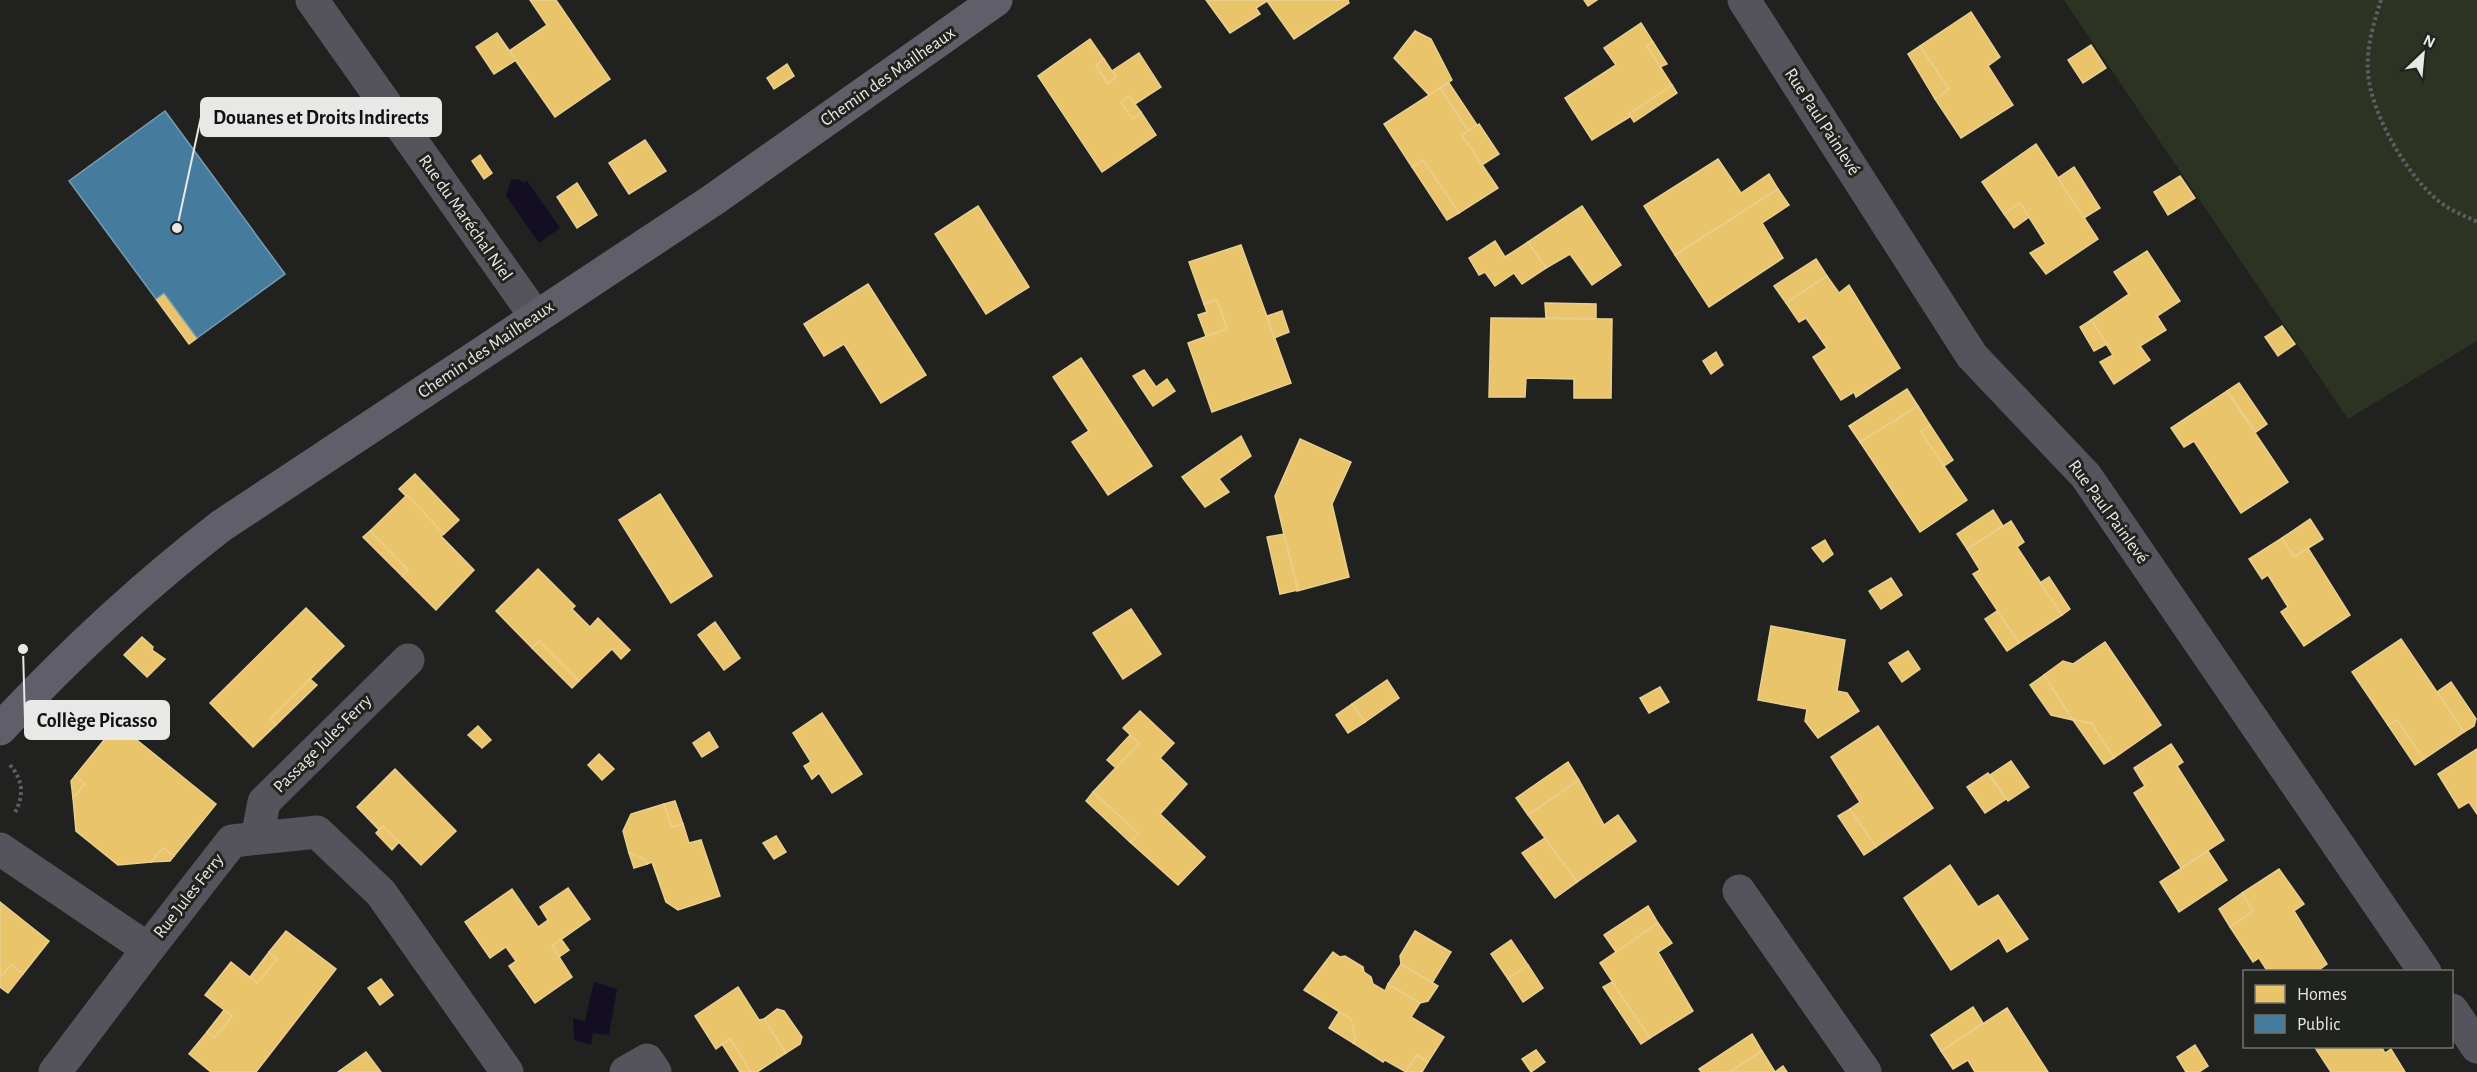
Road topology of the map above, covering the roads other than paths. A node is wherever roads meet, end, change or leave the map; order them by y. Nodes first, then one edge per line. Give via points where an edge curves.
1 (312, 0) edge
2 (996, 0) edge
3 (1744, 0) edge
4 (536, 317) junction
5 (408, 660) dead end
6 (2, 743) edge
7 (257, 838) junction
8 (0, 849) edge
9 (1738, 891) dead end
10 (148, 949) junction
11 (2424, 970) edge
12 (2453, 1013) edge
13 (2477, 1047) edge
14 (55, 1072) edge
15 (507, 1072) edge
16 (626, 1072) edge
17 (655, 1072) edge
18 (1865, 1072) edge

1 - 4 street, Rue du Maréchal Niel
2 - 4 street, Chemin des Mailheaux via 713,200
3 - 11 street, Rue Paul Painlevé via 1972,356 2086,476
4 - 6 street, Chemin des Mailheaux via 183,555 55,670
5 - 7 street, Passage Jules Ferry via 264,802
7 - 10 street, Rue Jules Ferry via 232,841
7 - 15 street, Rue Jules Ferry via 317,832 381,893
8 - 10 street, Rue Jules Ferry
9 - 18 street
10 - 14 street
12 - 13 street
16 - 17 street via 647,1060

